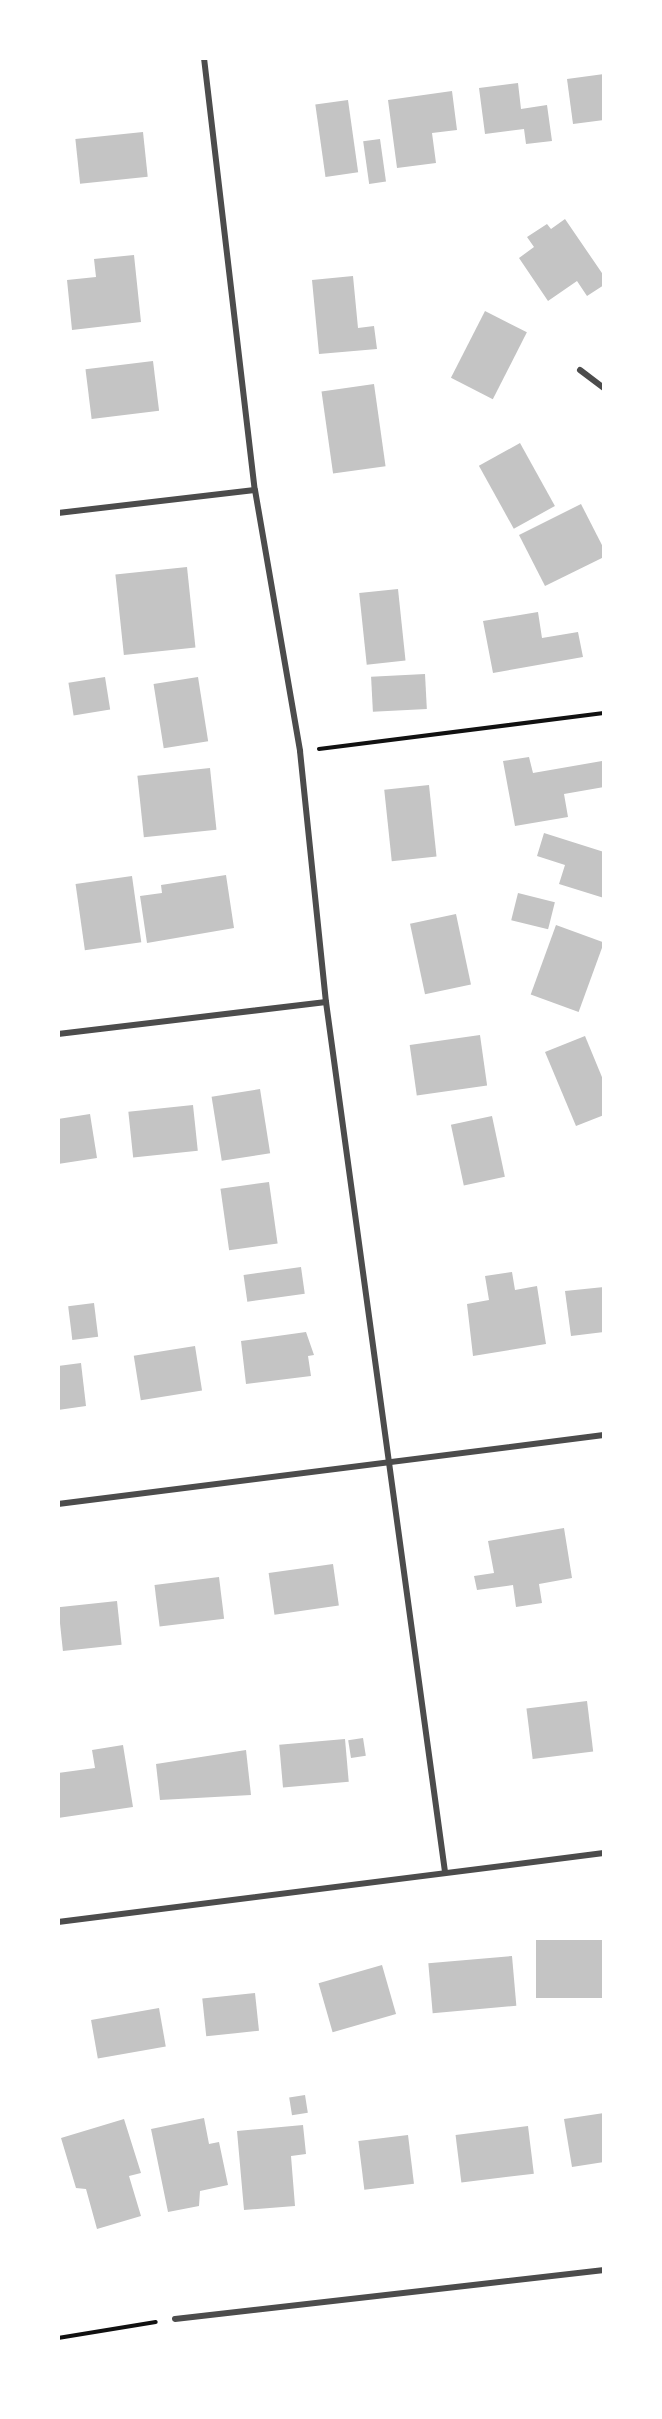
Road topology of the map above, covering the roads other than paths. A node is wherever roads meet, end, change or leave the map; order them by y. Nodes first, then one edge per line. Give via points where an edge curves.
1 (204, 58) edge
2 (580, 370) dead end
3 (603, 388) edge
4 (255, 490) junction
5 (58, 513) edge
6 (326, 1002) junction
7 (58, 1034) edge
8 (603, 1435) edge
9 (391, 1462) junction
10 (58, 1504) edge
11 (603, 1853) edge
12 (445, 1872) junction
13 (58, 1922) edge
14 (603, 2270) edge
15 (175, 2319) road end

1 - 4 street
2 - 3 street
4 - 5 street
4 - 6 street via 300,752
6 - 7 street
6 - 9 street
8 - 9 street
9 - 10 street
9 - 12 street
11 - 12 street
12 - 13 street
14 - 15 street

